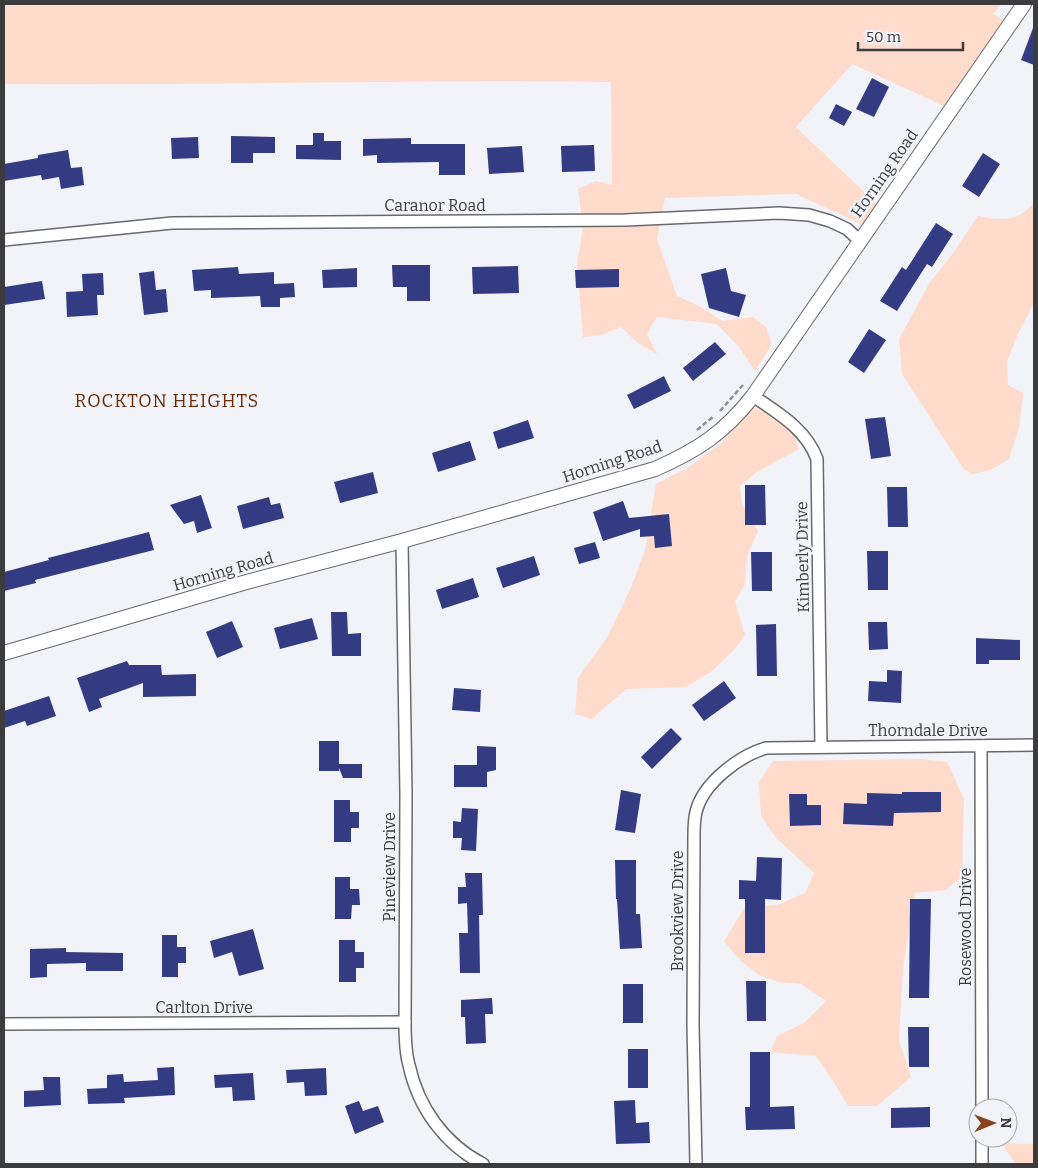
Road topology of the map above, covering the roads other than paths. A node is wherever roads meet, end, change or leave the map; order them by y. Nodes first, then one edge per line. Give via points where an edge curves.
1 (1024, 4) edge
2 (4, 240) edge
3 (859, 240) junction
4 (753, 396) junction
5 (402, 541) junction
6 (4, 654) edge
7 (1034, 745) edge
8 (821, 746) junction
9 (981, 747) junction
10 (404, 1022) junction
11 (4, 1024) edge
12 (982, 1098) edge
13 (982, 1148) edge
14 (483, 1164) edge
15 (696, 1164) edge
16 (982, 1164) edge

1 - 3 street, Horning Road
2 - 3 street, Caranor Road via 172,223 625,220 779,213 809,215 830,222 847,229
3 - 4 street, Horning Road
4 - 5 street, Horning Road via 708,441 655,469
4 - 8 street, Kimberly Drive via 800,432 814,450 817,460
5 - 6 street, Horning Road
5 - 10 street, Pineview Drive via 406,795
7 - 9 street, Thorndale Drive
8 - 9 street, Thorndale Drive
8 - 15 street, Brookview Drive via 766,748 743,758 713,782 696,812 692,875
9 - 12 street, Rosewood Drive
10 - 11 street, Carlton Drive
10 - 14 street, Pineview Drive via 408,1065 421,1101 444,1136
13 - 16 street

